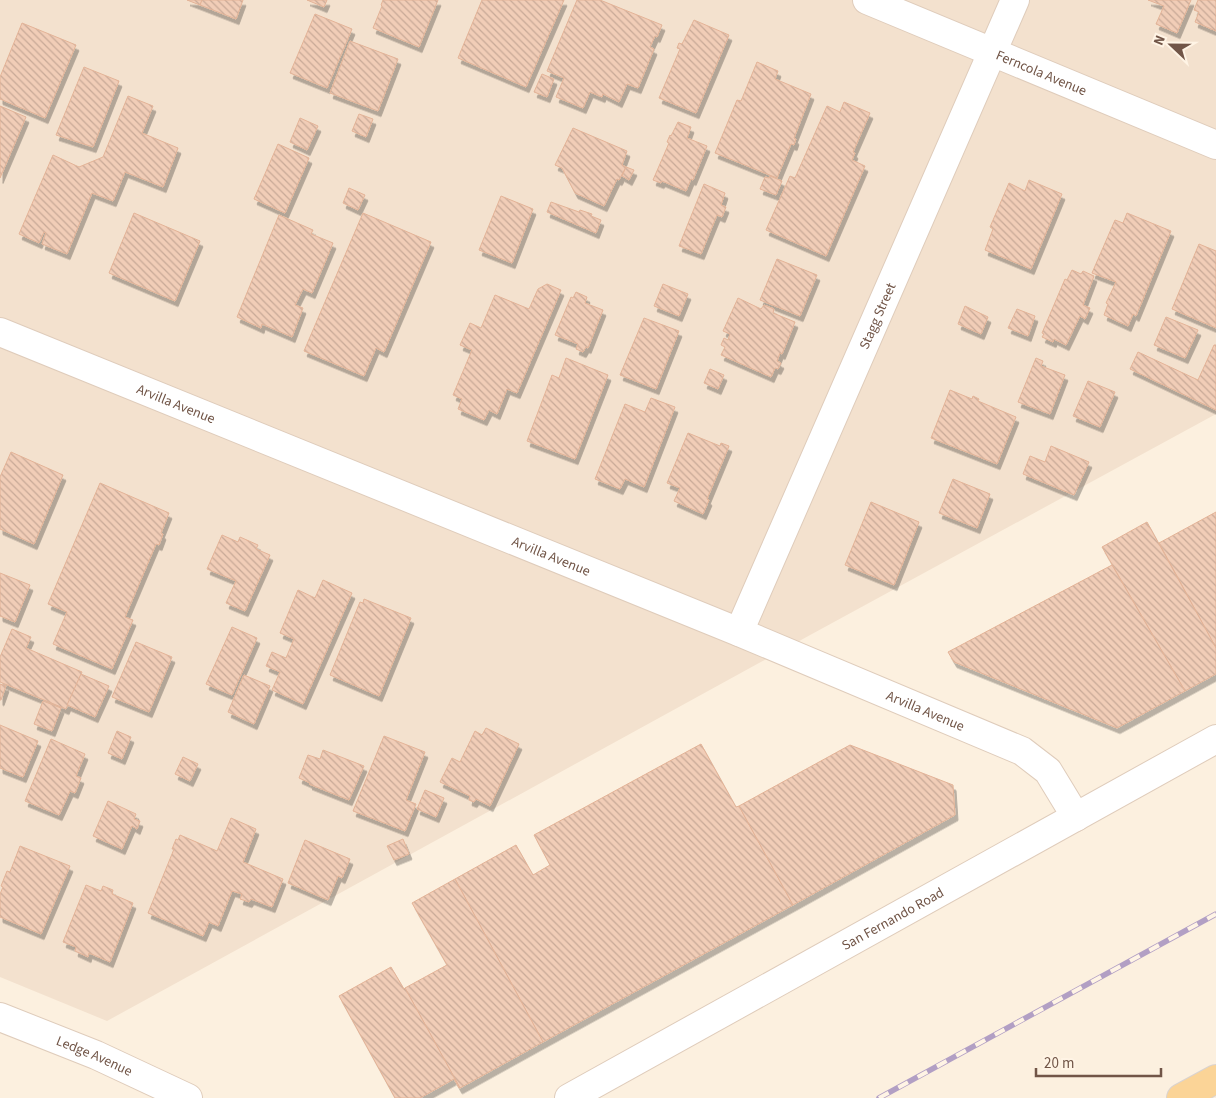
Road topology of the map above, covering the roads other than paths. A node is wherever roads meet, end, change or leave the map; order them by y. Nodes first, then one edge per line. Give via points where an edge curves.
1 (867, 0) edge
2 (1015, 0) edge
3 (993, 52) junction
4 (1216, 145) edge
5 (0, 332) edge
6 (739, 632) junction
7 (1216, 739) edge
8 (1076, 816) junction
9 (0, 1017) edge
10 (1216, 1079) edge
11 (188, 1098) edge
12 (569, 1098) edge
13 (1181, 1098) edge

1 - 3 street, Ferncola Avenue
2 - 3 street, Stagg Street
3 - 4 street, Ferncola Avenue
3 - 6 street, Stagg Street
5 - 6 street, Arvilla Avenue
6 - 8 street, Arvilla Avenue via 1022,751 1048,771
7 - 8 street, San Fernando Road
8 - 12 street, San Fernando Road
9 - 11 street, Ledge Avenue via 96,1055
10 - 13 main road

